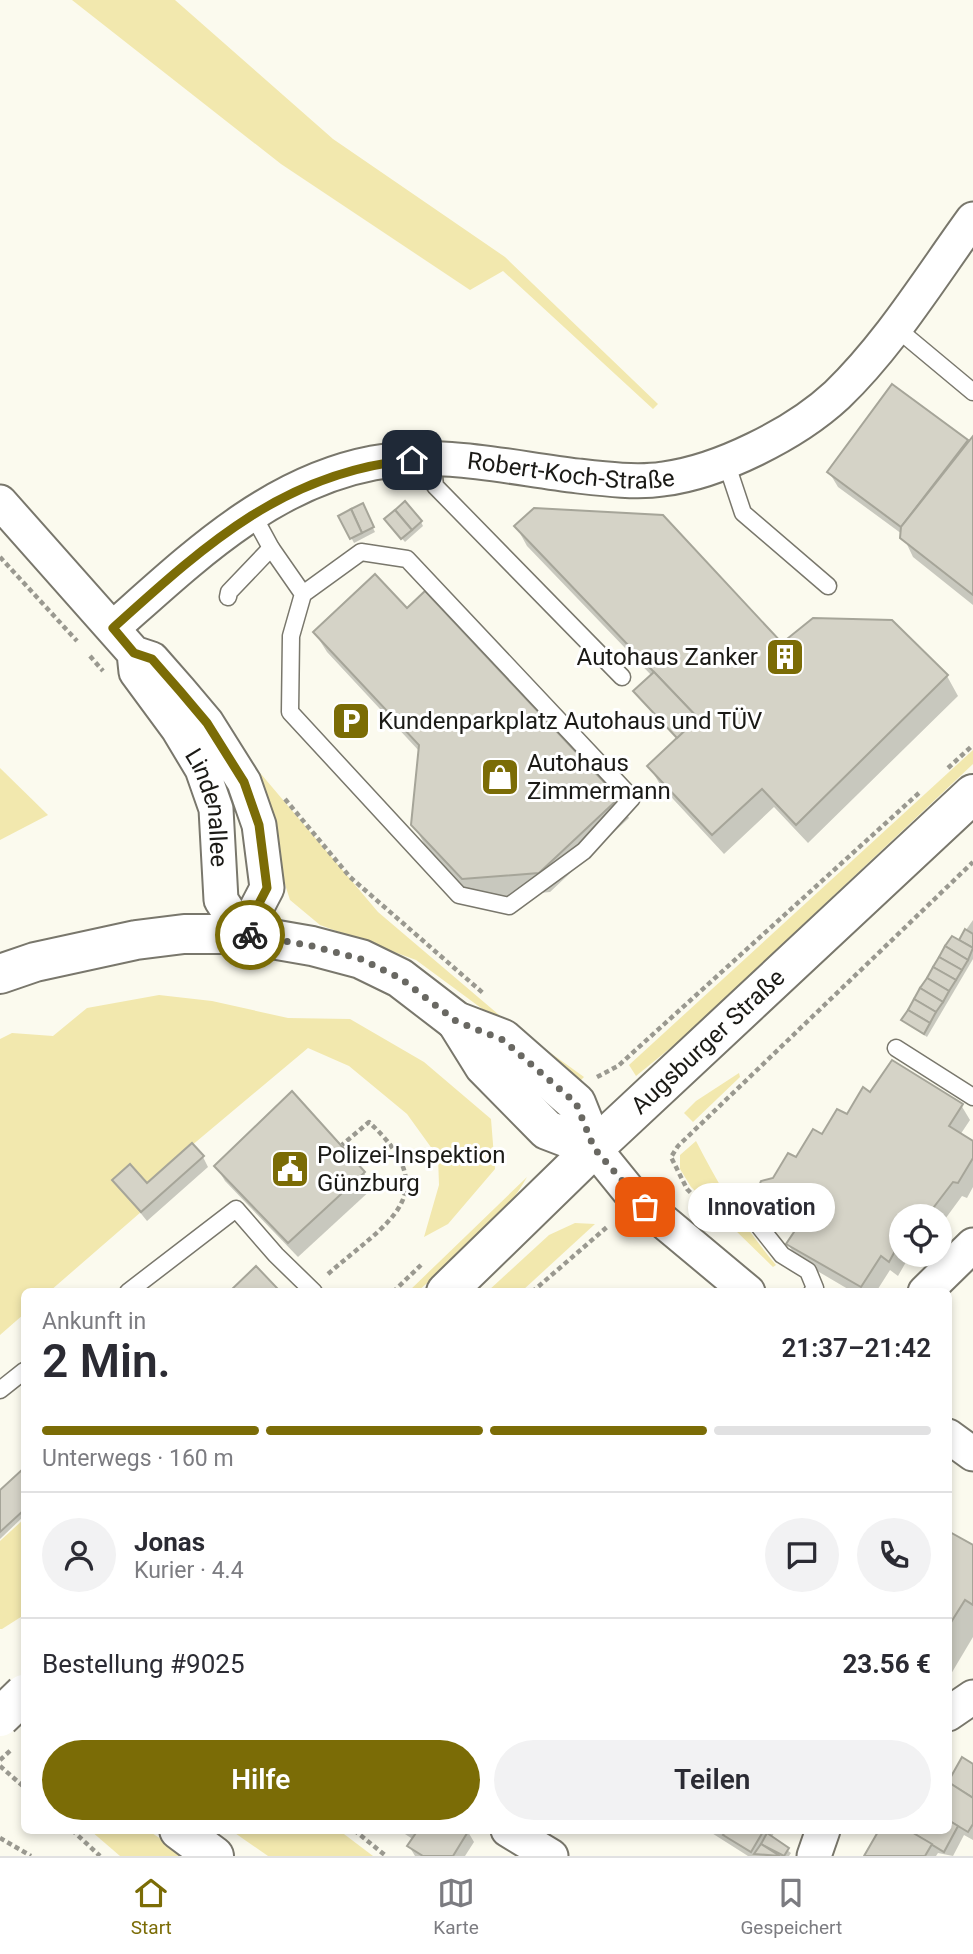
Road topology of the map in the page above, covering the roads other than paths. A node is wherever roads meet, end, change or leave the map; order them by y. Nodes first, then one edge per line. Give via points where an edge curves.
1 (973, 219) edge
2 (895, 327) junction
3 (973, 392) edge
4 (432, 458) junction
5 (726, 463) junction
6 (0, 502) edge
7 (253, 513) junction
8 (271, 548) junction
9 (828, 586) dead end
10 (303, 594) junction
11 (228, 597) dead end
12 (113, 628) junction
13 (134, 653) junction
14 (622, 677) dead end
15 (973, 794) edge
16 (243, 934) junction
17 (0, 974) edge
18 (896, 1048) dead end
19 (973, 1097) edge
20 (594, 1148) junction
21 (740, 1202) dead end
22 (973, 1245) edge
23 (133, 1288) edge
24 (311, 1288) edge
25 (450, 1288) edge
26 (743, 1288) edge
27 (815, 1288) edge
28 (929, 1288) edge
29 (21, 1373) edge
30 (0, 1390) edge
31 (952, 1439) edge
32 (973, 1454) edge
33 (21, 1697) edge
34 (973, 1697) edge
35 (0, 1702) edge
36 (952, 1711) edge
37 (0, 1717) edge
38 (21, 1717) edge
39 (184, 1834) edge
40 (515, 1834) edge
41 (822, 1834) edge
42 (214, 1856) edge
43 (551, 1856) edge
44 (814, 1856) edge

1 - 2 street, Robert-Koch-Straße
2 - 3 lane
2 - 5 street, Robert-Koch-Straße via 836,395 790,428
4 - 5 street, Robert-Koch-Straße via 580,477 662,480
4 - 7 street, Robert-Koch-Straße via 373,463 290,493
4 - 14 lane via 435,486
5 - 9 lane via 743,513
6 - 12 street, Lindenallee
7 - 8 lane
7 - 12 street, Robert-Koch-Straße via 204,547
8 - 10 lane
8 - 11 lane
10 - 10 lane via 291,636 290,712 459,895 509,906 584,851 632,798 407,559 361,551
12 - 13 street, Lindenallee
13 - 16 street, Lindenallee via 136,673 202,769 216,809 220,900
13 - 16 street, Lindenallee via 152,659 180,691 207,723 244,782 259,825 267,888
15 - 20 main road, Augsburger Straße
16 - 17 main road via 136,940
16 - 20 main road via 361,959 400,978 456,1021 503,1040 576,1103
18 - 19 lane
20 - 25 main road, Augsburger Straße
20 - 26 street via 633,1196
21 - 27 lane via 782,1255 808,1271
22 - 28 street
23 - 24 lane via 236,1209
29 - 30 lane
31 - 32 street
33 - 37 main road, bridge
34 - 36 street
35 - 38 main road
39 - 42 main road
40 - 43 street
41 - 44 street

